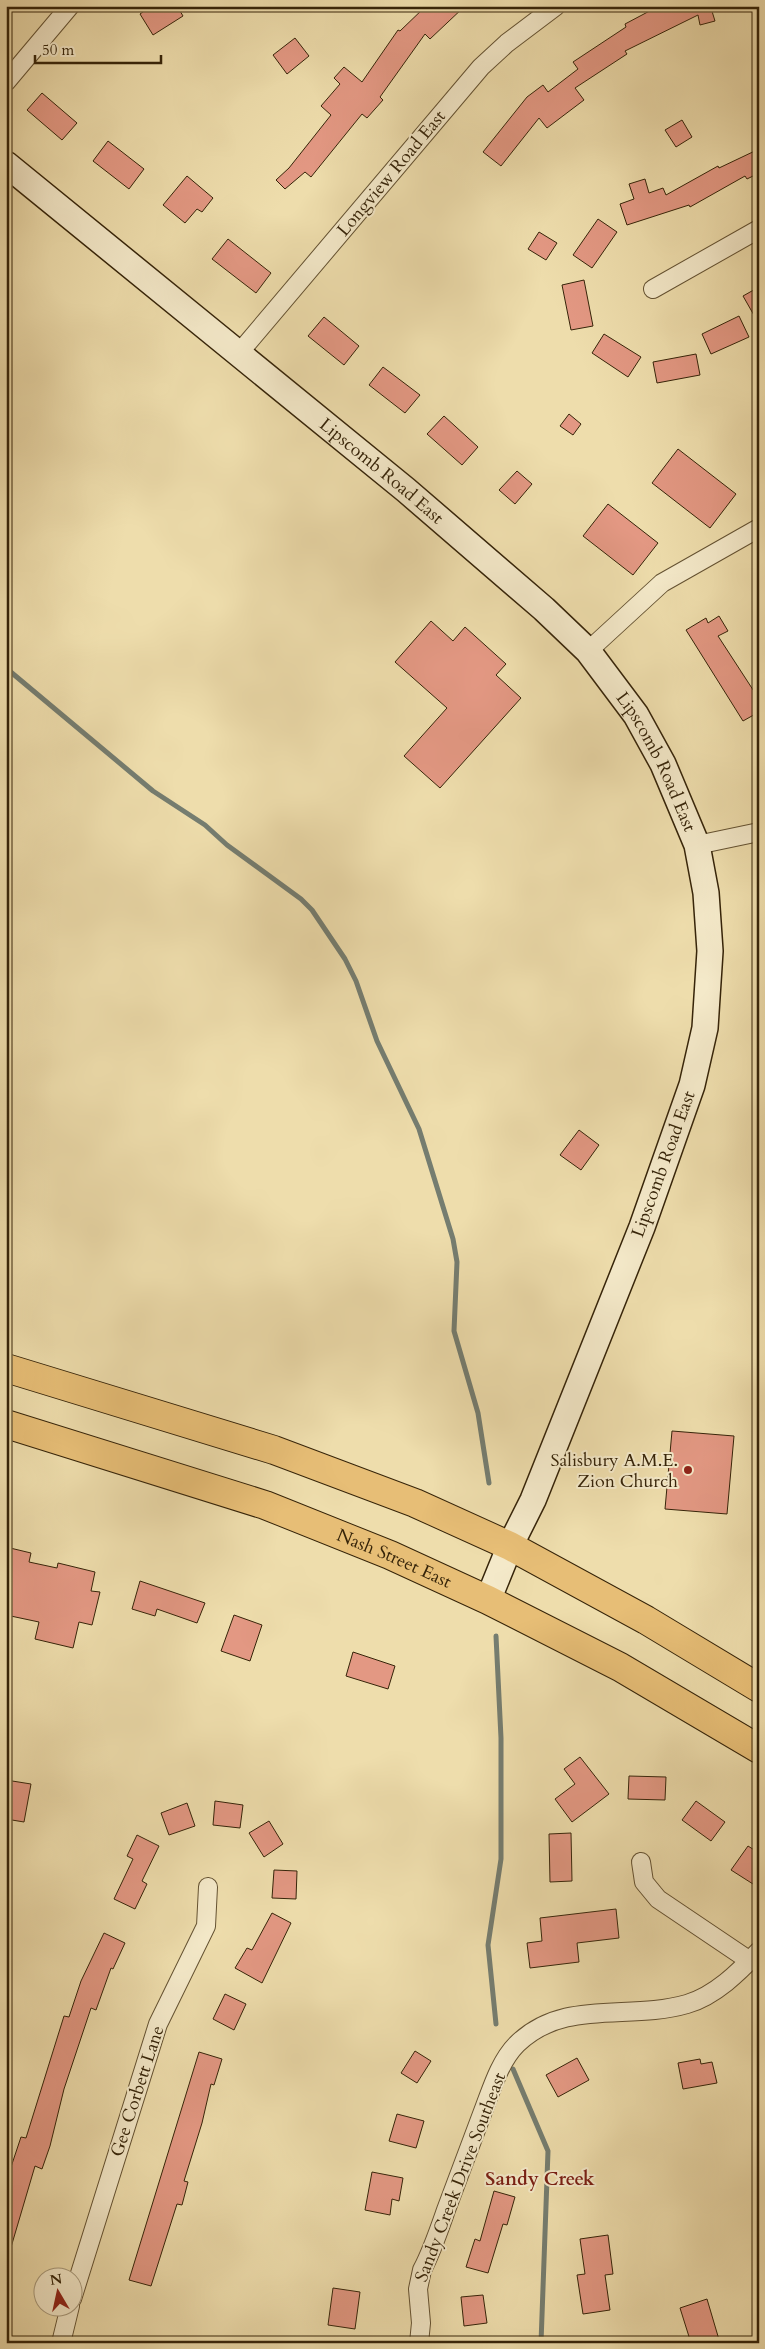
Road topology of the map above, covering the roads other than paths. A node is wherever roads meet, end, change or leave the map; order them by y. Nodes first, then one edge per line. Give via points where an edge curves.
1 (70, 6) edge
2 (556, 6) edge
3 (6, 82) edge
4 (6, 164) edge
5 (759, 229) edge
6 (654, 290) dead end
7 (239, 353) junction
8 (759, 528) edge
9 (588, 651) junction
10 (759, 832) edge
11 (697, 845) junction
12 (6, 1368) edge
13 (6, 1424) edge
14 (510, 1546) junction
15 (488, 1600) junction
16 (759, 1688) edge
17 (759, 1749) edge
18 (641, 1862) dead end
19 (208, 1887) dead end
20 (754, 1956) edge
21 (82, 2267) edge
22 (68, 2316) edge
23 (61, 2343) edge
24 (419, 2343) edge

1 - 3 street
2 - 7 street, Longview Road East via 481,67
4 - 7 street, Lipscomb Road East
5 - 6 street
7 - 9 street, Lipscomb Road East via 406,490
8 - 9 street via 662,583
9 - 11 street, Lipscomb Road East via 641,723 663,764
10 - 11 street
11 - 14 street, Lipscomb Road East via 706,893 710,951 705,1028 692,1085 642,1227 533,1500
12 - 14 main road via 274,1450 415,1503
13 - 15 main road, Nash Street East via 264,1505 390,1555
14 - 15 street, Lipscomb Road East
14 - 16 main road via 646,1620
15 - 17 main road, Nash Street East via 620,1667
18 - 20 street via 644,1882 658,1899
19 - 21 street, Gee Corbett Lane via 206,1926 158,2024
20 - 24 street, Sandy Creek Drive Southeast via 730,1980 688,2004 556,2019 535,2028 516,2045 496,2078 422,2270 418,2289
22 - 23 street

